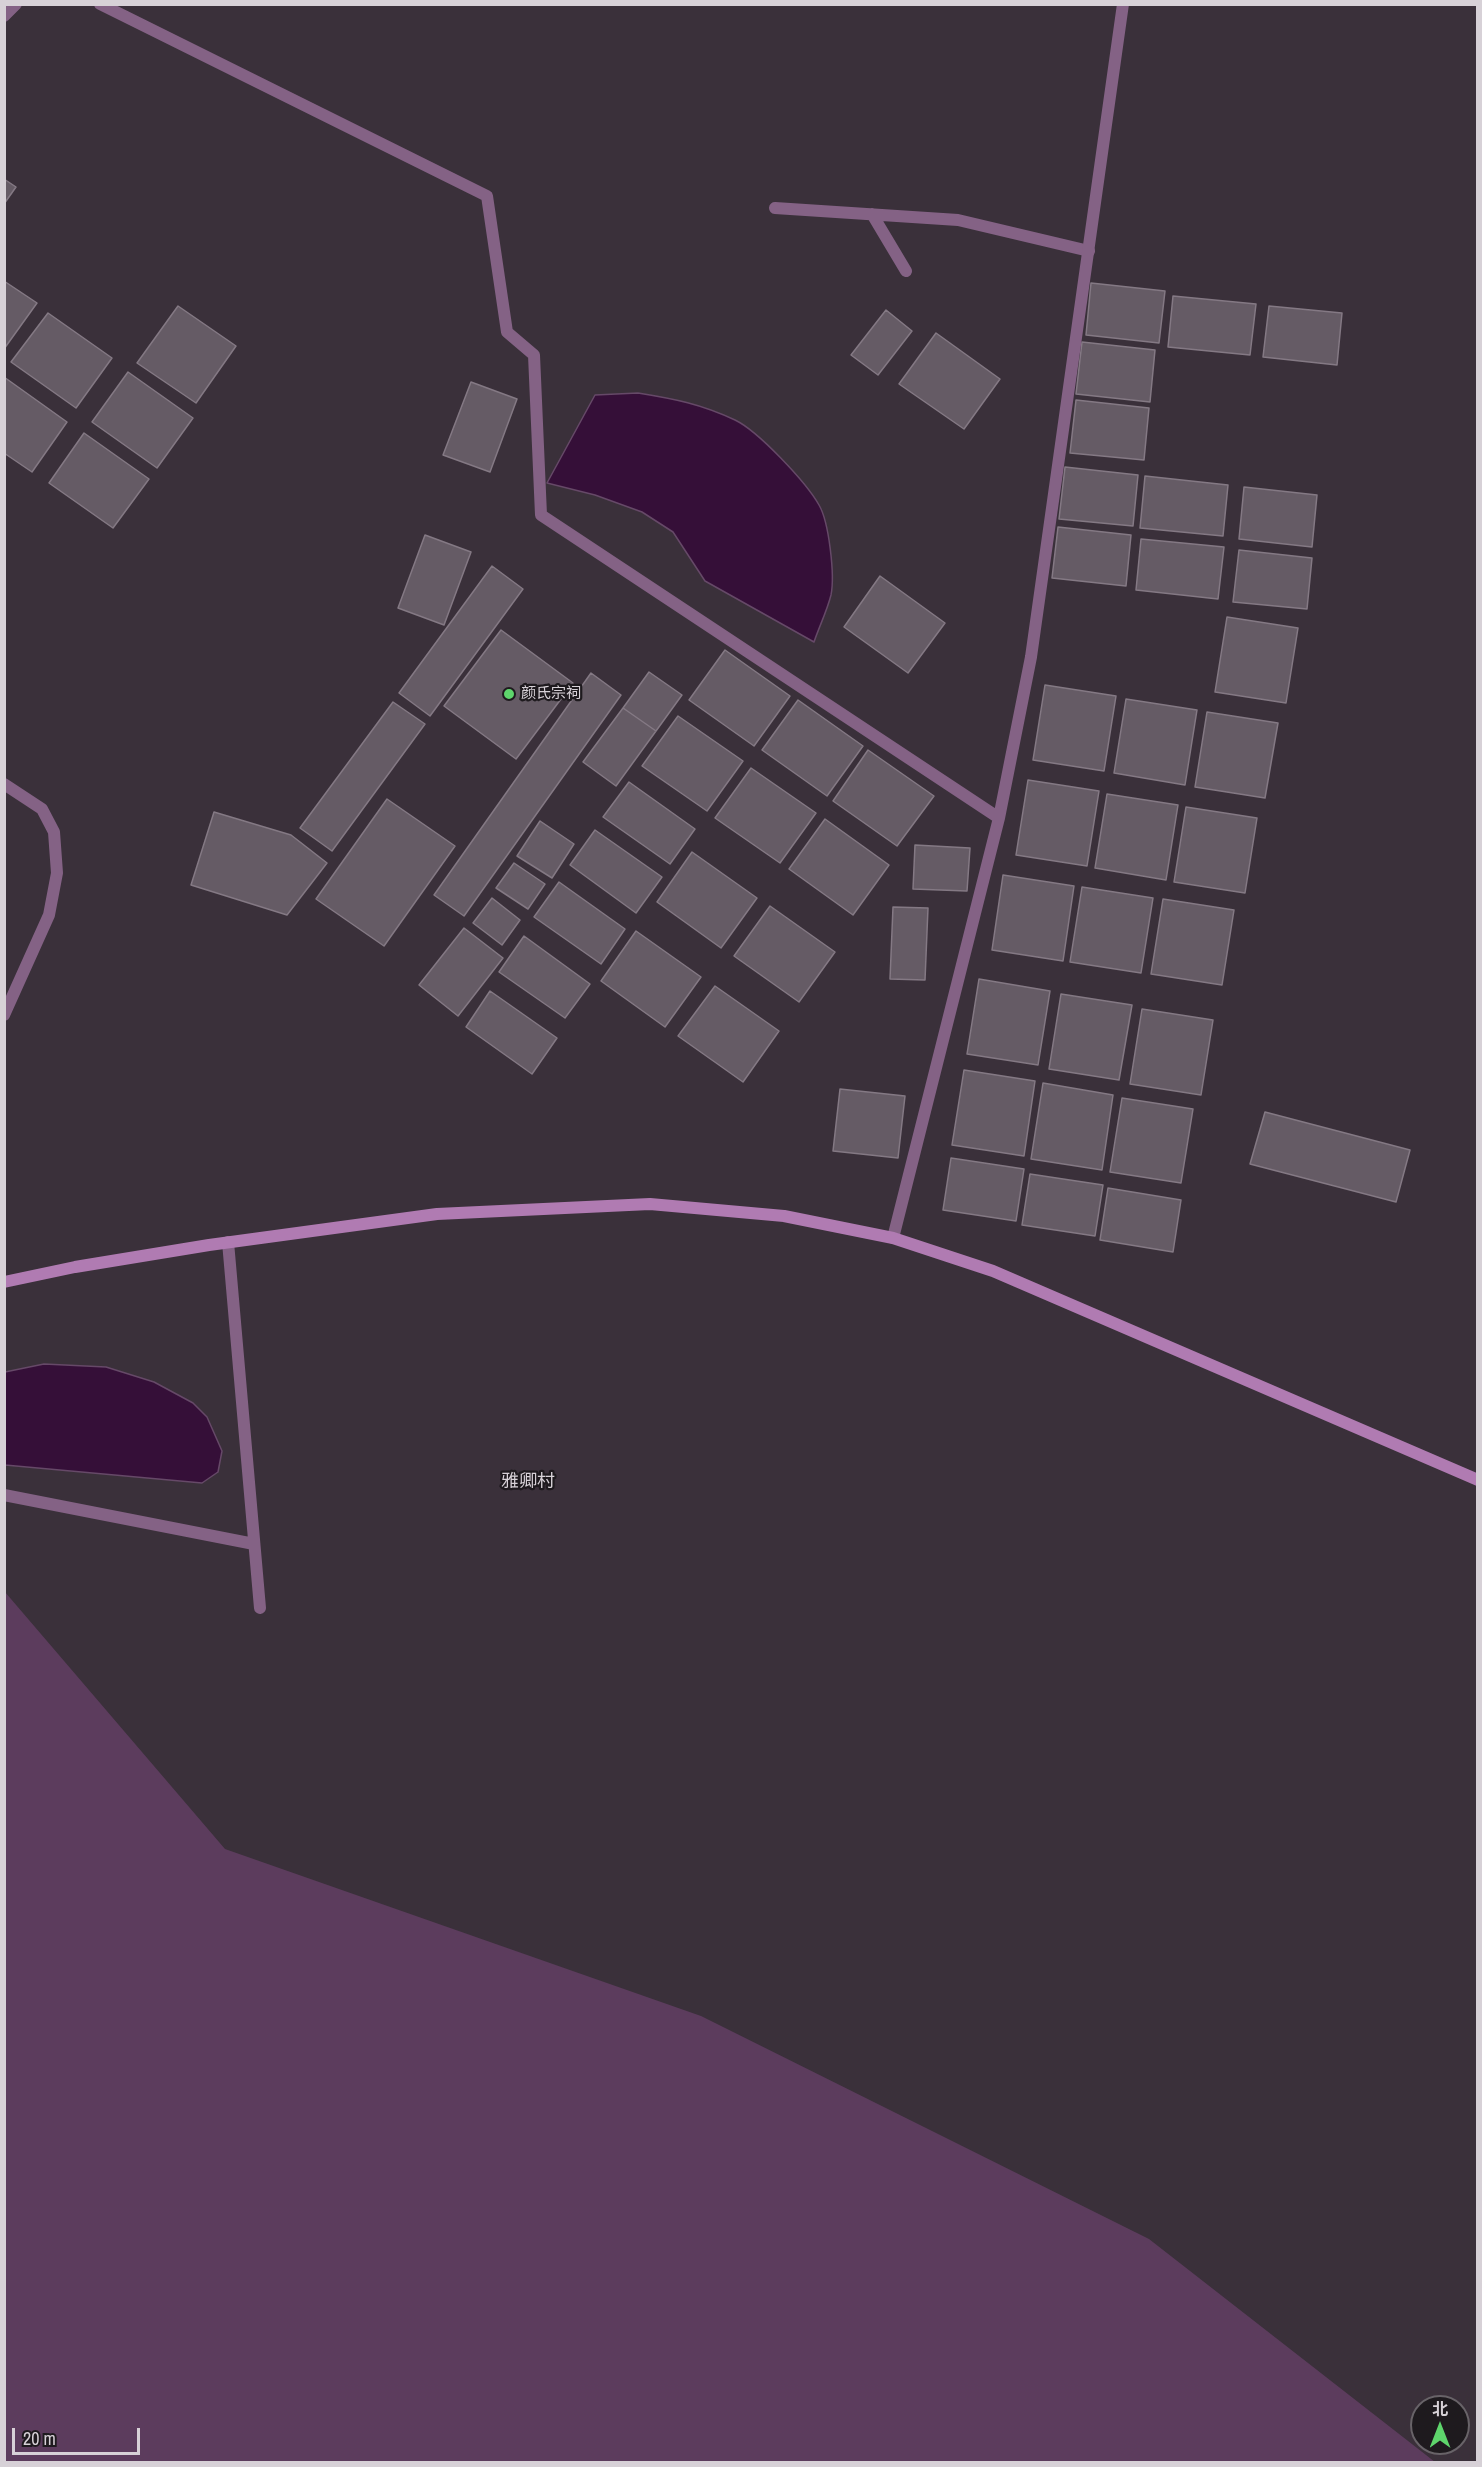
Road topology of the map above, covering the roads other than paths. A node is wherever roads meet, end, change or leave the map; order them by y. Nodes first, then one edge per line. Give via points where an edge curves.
1 (16, 4) edge
2 (100, 4) edge
3 (1123, 4) edge
4 (4, 16) edge
5 (775, 208) dead end
6 (872, 214) junction
7 (1089, 251) junction
8 (906, 271) dead end
9 (4, 784) edge
10 (999, 818) junction
11 (4, 1015) edge
12 (893, 1238) junction
13 (228, 1242) junction
14 (4, 1282) edge
15 (1478, 1480) edge
16 (4, 1496) edge
17 (255, 1544) junction
18 (260, 1608) dead end

1 - 4 street
2 - 10 street via 486,196 507,332 534,355 541,515
3 - 7 street
5 - 6 street
6 - 7 street via 958,220
6 - 8 street
7 - 10 street via 1031,657
9 - 11 street via 42,809 54,832 57,873 49,915
10 - 12 street
12 - 13 main road via 784,1216 650,1204 437,1214
12 - 15 main road via 993,1271
13 - 14 main road
13 - 17 street
16 - 17 street
17 - 18 street

